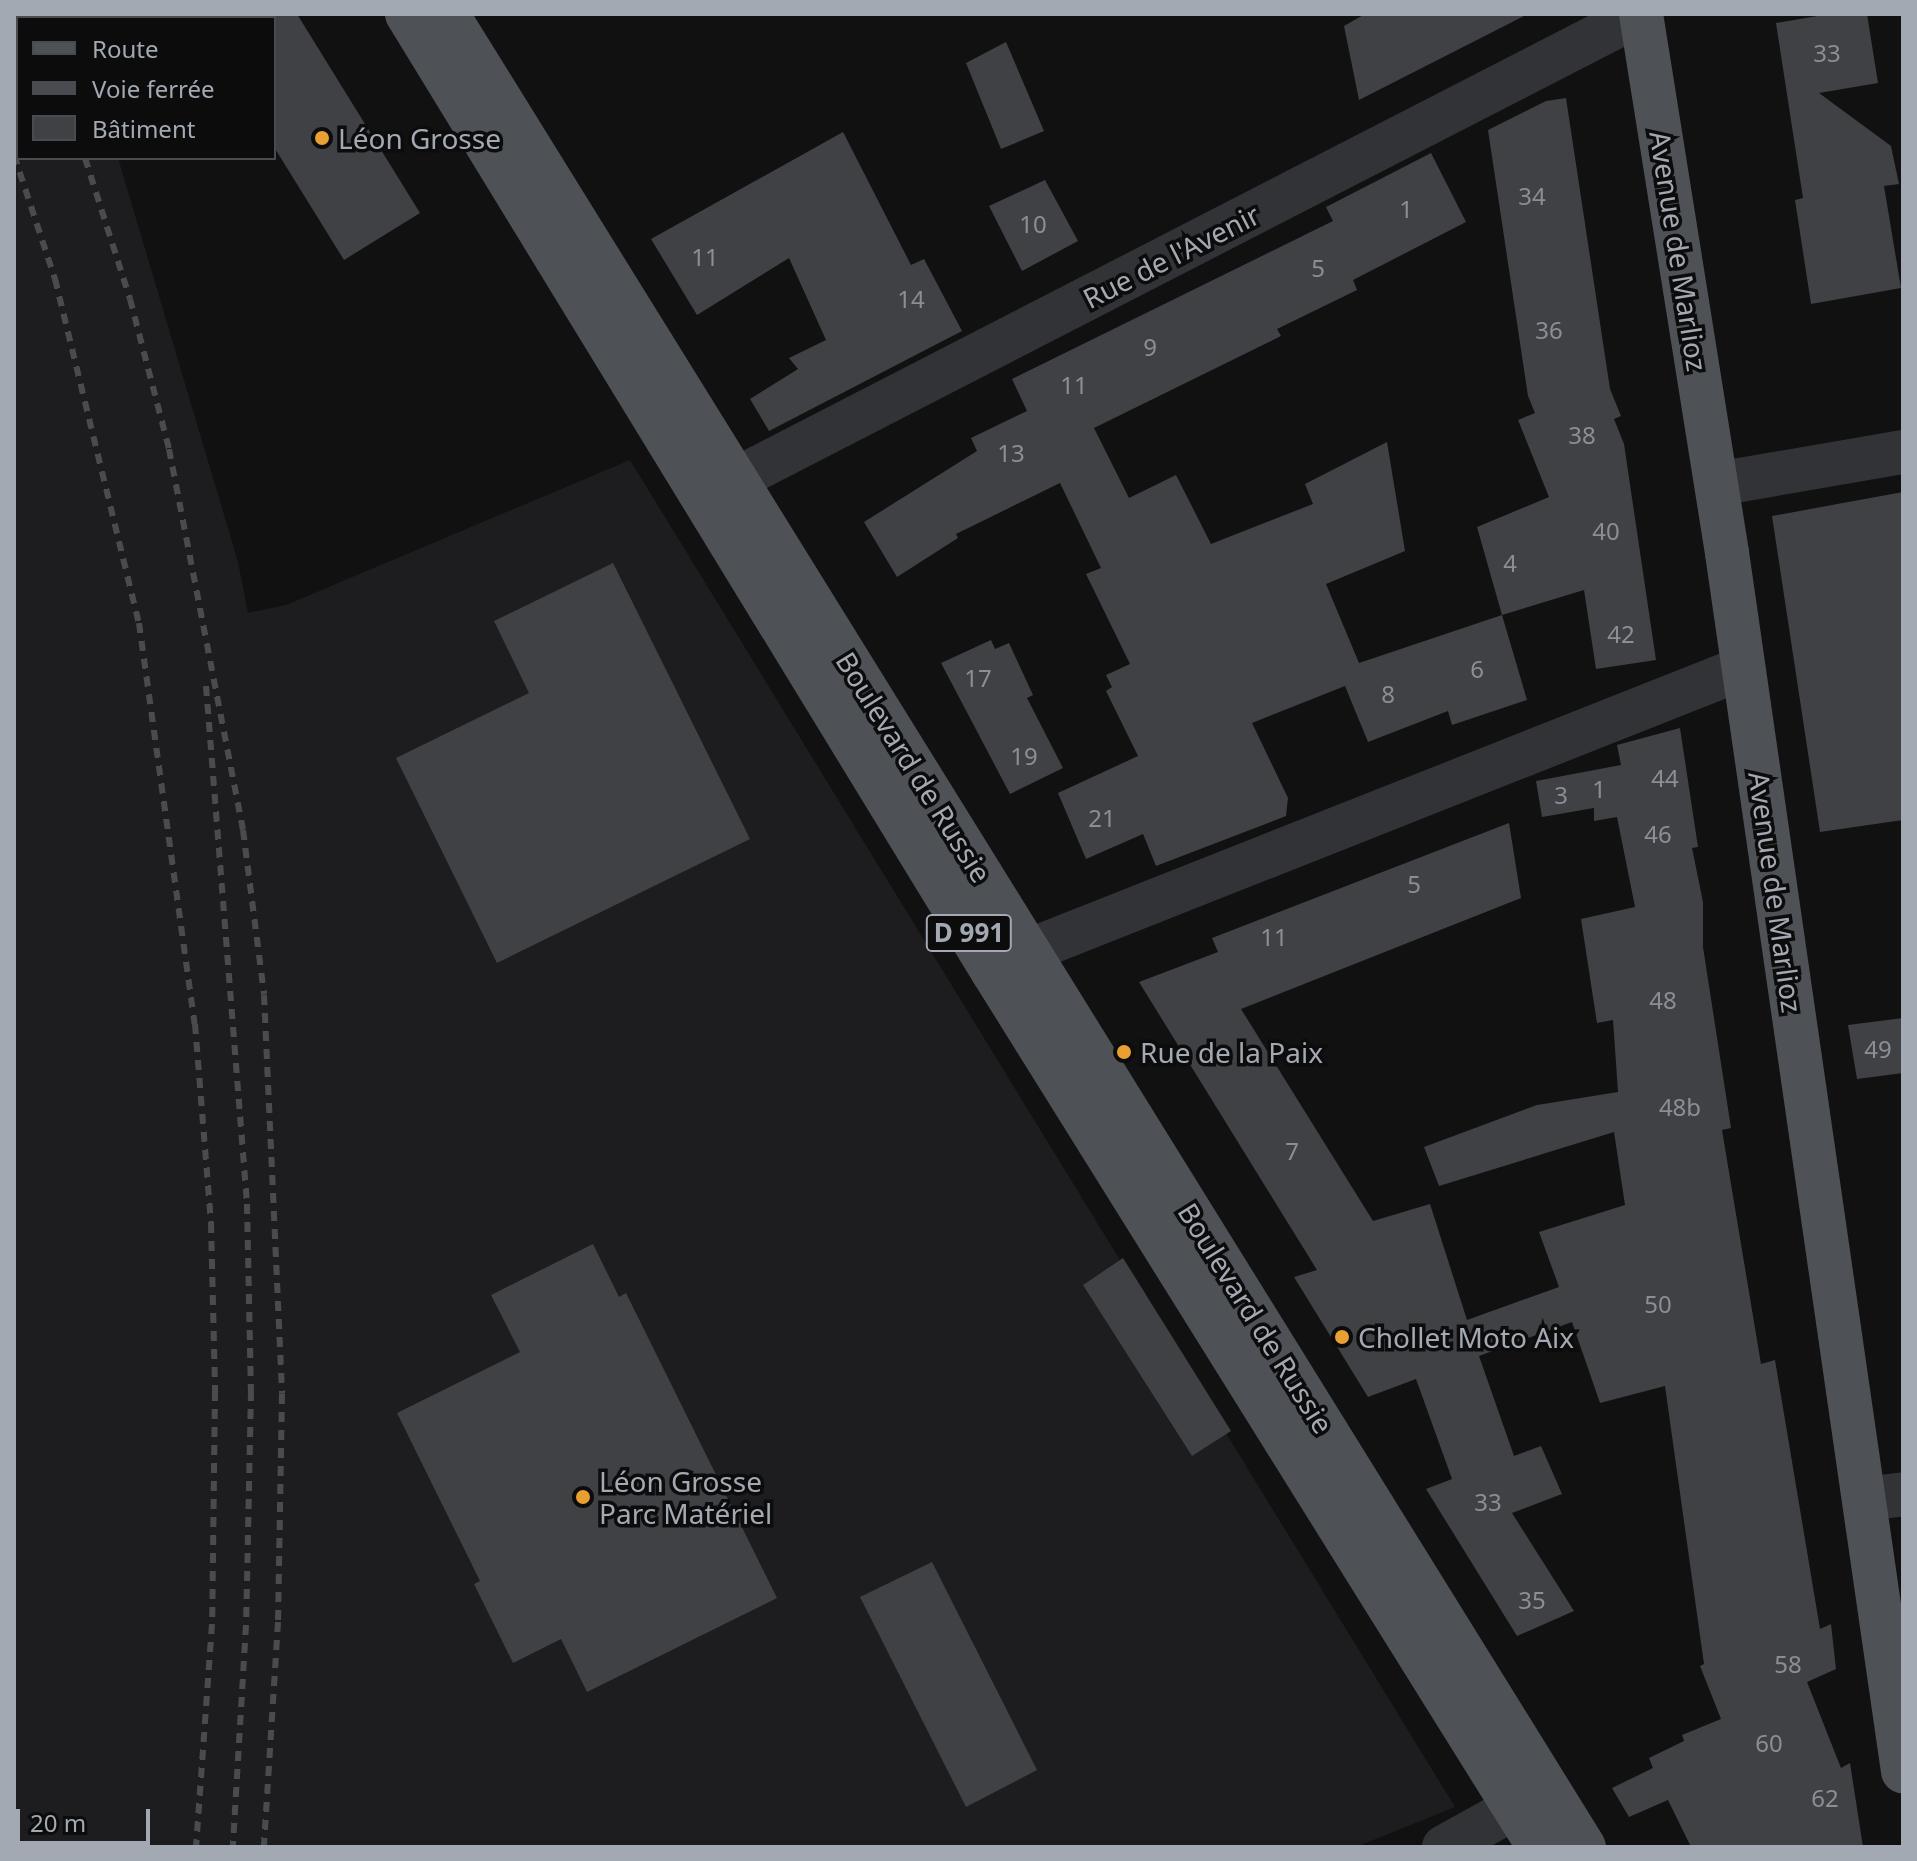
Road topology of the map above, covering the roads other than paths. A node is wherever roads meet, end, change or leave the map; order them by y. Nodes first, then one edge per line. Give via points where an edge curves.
1 (407, 14) edge
2 (447, 14) edge
3 (1640, 14) edge
4 (479, 98) junction
5 (1903, 452) edge
6 (1717, 484) junction
7 (719, 488) junction
8 (1743, 668) junction
9 (1010, 961) junction
10 (1884, 1496) edge
11 (1903, 1771) edge
12 (1531, 1800) junction
13 (1444, 1847) edge
14 (1539, 1847) edge
15 (1584, 1847) edge

1 - 4 main road, Boulevard de Russie / D 991
2 - 4 main road, Boulevard de Russie / D 991
3 - 6 main road, Avenue de Marlioz
3 - 7 street, Rue de l'Avenir
4 - 7 main road, Boulevard de Russie / D 991
5 - 6 street
6 - 8 main road, Avenue de Marlioz
7 - 9 main road, Boulevard de Russie / D 991
8 - 9 street
8 - 10 main road, Avenue de Marlioz
9 - 12 main road, Boulevard de Russie / D 991
10 - 11 main road, Avenue de Marlioz
12 - 13 street
12 - 14 main road, Boulevard de Russie / D 991
12 - 15 main road, Boulevard de Russie / D 991

